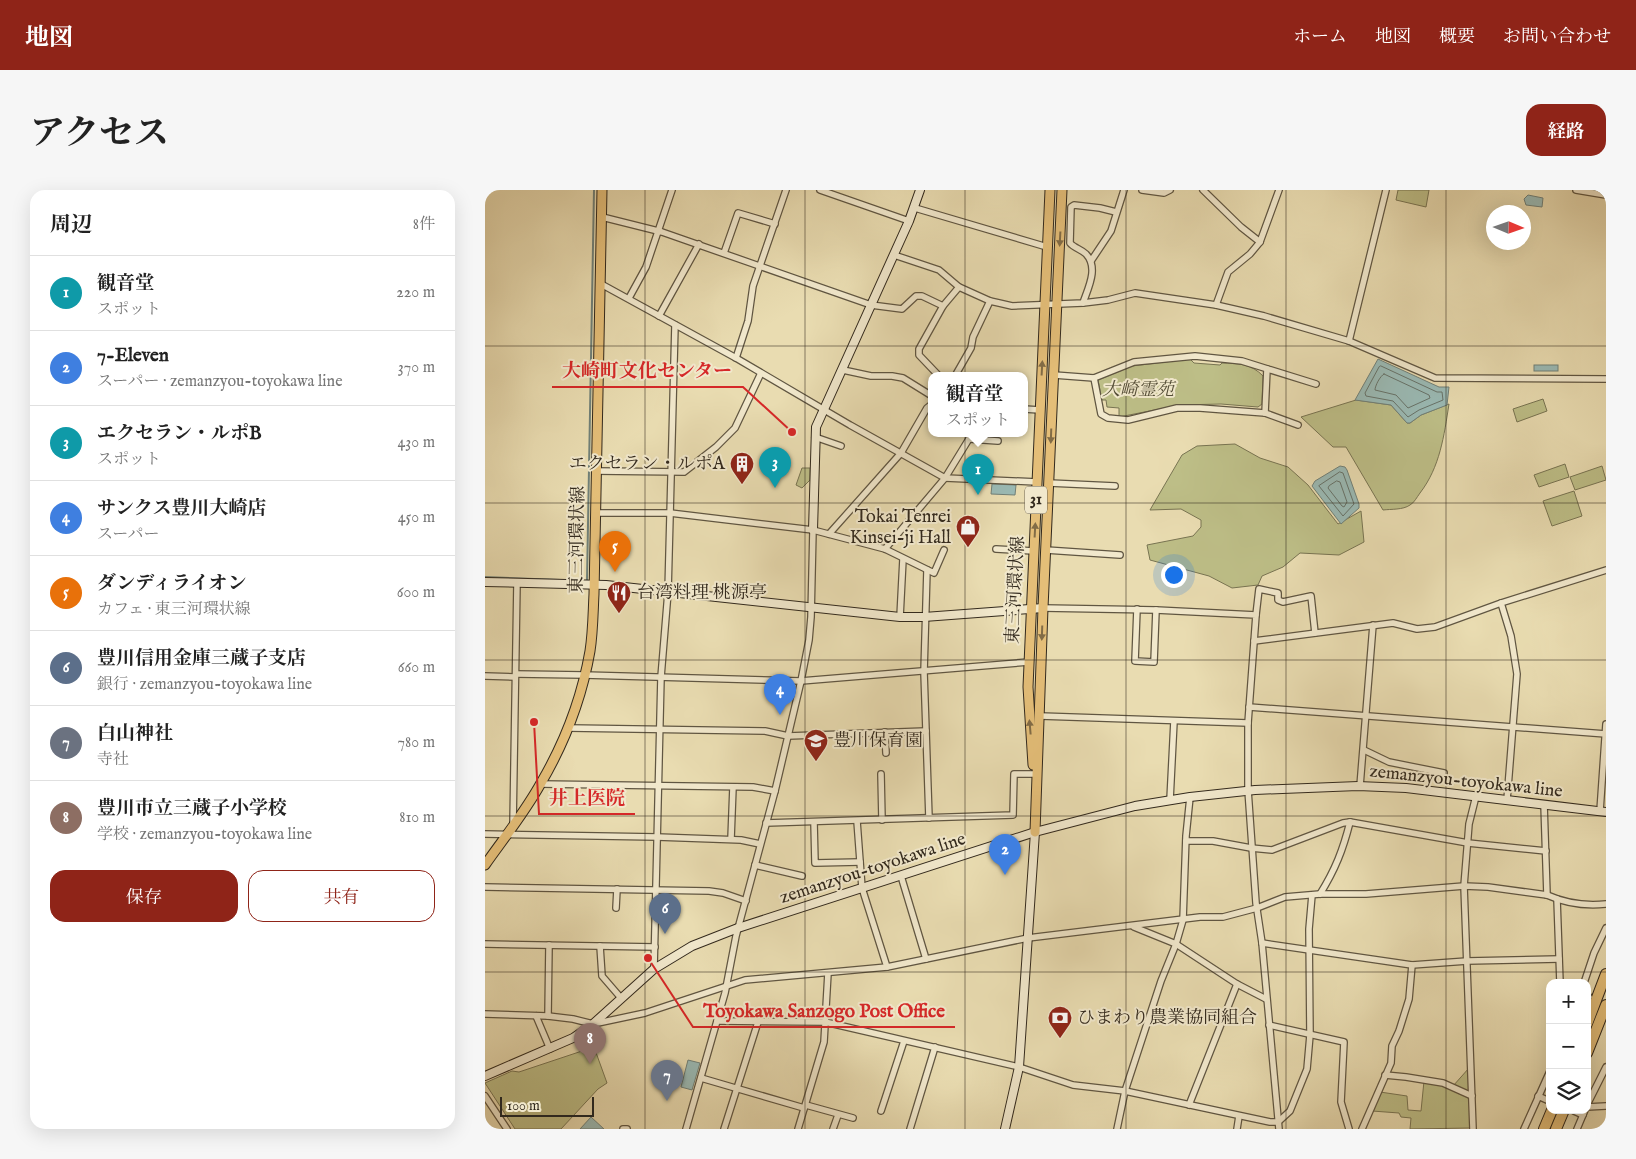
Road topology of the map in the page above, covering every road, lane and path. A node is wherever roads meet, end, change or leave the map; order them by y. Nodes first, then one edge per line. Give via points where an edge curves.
1 (602, 190) edge
2 (672, 190) edge
3 (787, 190) edge
4 (820, 190) edge
5 (920, 190) edge
6 (1050, 190) edge
7 (1062, 190) edge
8 (1125, 190) edge
9 (1142, 190) edge
10 (1170, 190) edge
11 (1203, 190) edge
12 (1279, 190) edge
13 (1386, 190) edge
14 (1579, 190) edge
15 (1606, 195) edge
16 (915, 208) junction
17 (1116, 212) junction
18 (602, 217) junction
19 (909, 221) junction
20 (775, 224) junction
21 (658, 231) junction
22 (1260, 242) junction
23 (699, 244) junction
24 (1047, 247) junction
25 (724, 253) junction
26 (894, 255) junction
27 (1091, 261) junction
28 (759, 266) junction
29 (601, 284) junction
30 (959, 287) junction
31 (629, 298) junction
32 (989, 301) junction
33 (871, 304) junction
34 (1057, 304) junction
35 (1083, 304) junction
36 (1045, 305) junction
37 (1216, 305) junction
38 (943, 306) junction
39 (659, 316) junction
40 (675, 325) junction
41 (1349, 341) junction
42 (736, 358) junction
43 (1267, 369) junction
44 (843, 370) junction
45 (935, 372) edge
46 (957, 372) edge
47 (761, 373) junction
48 (1054, 376) junction
49 (1094, 378) junction
50 (1606, 378) edge
51 (1316, 384) dead end
52 (928, 394) edge
53 (928, 407) edge
54 (824, 409) junction
55 (1028, 409) edge
56 (1040, 410) junction
57 (1265, 413) junction
58 (1299, 425) dead end
59 (815, 437) junction
60 (970, 437) edge
61 (976, 437) edge
62 (998, 441) dead end
63 (841, 446) dead end
64 (901, 453) junction
65 (597, 471) junction
66 (670, 472) junction
67 (945, 478) junction
68 (1037, 482) junction
69 (1049, 483) junction
70 (1115, 486) dead end
71 (595, 513) junction
72 (670, 513) junction
73 (813, 530) junction
74 (829, 534) junction
75 (995, 549) dead end
76 (885, 550) junction
77 (944, 550) dead end
78 (1046, 550) junction
79 (1034, 551) junction
80 (1120, 555) dead end
81 (903, 559) junction
82 (927, 570) junction
83 (1606, 570) edge
84 (485, 582) edge
85 (517, 583) junction
86 (593, 585) junction
87 (668, 592) junction
88 (1501, 603) junction
89 (812, 608) junction
90 (1043, 608) junction
91 (1031, 609) junction
92 (1137, 609) junction
93 (1156, 610) junction
94 (1256, 615) junction
95 (899, 617) junction
96 (924, 617) junction
97 (1373, 625) junction
98 (1315, 633) junction
99 (1254, 641) junction
100 (1029, 662) junction
101 (924, 672) junction
102 (584, 675) junction
103 (485, 676) edge
104 (516, 676) junction
105 (661, 677) junction
106 (801, 681) junction
107 (1249, 707) junction
108 (1040, 716) junction
109 (1367, 717) junction
110 (1174, 721) junction
111 (1248, 723) junction
112 (1606, 724) edge
113 (1514, 727) junction
114 (569, 728) junction
115 (660, 729) junction
116 (926, 731) junction
117 (885, 732) junction
118 (1606, 734) edge
119 (788, 736) junction
120 (1363, 750) junction
121 (886, 754) dead end
122 (1444, 773) dead end
123 (881, 774) dead end
124 (1034, 774) junction
125 (541, 784) junction
126 (1360, 786) junction
127 (658, 787) junction
128 (733, 787) junction
129 (1248, 790) junction
130 (775, 791) junction
131 (1476, 796) junction
132 (1190, 797) junction
133 (1170, 800) junction
134 (1507, 800) junction
135 (1544, 804) junction
136 (1036, 811) junction
137 (1603, 811) edge
138 (929, 818) junction
139 (882, 820) junction
140 (857, 821) junction
141 (814, 822) junction
142 (1350, 822) junction
143 (766, 824) junction
144 (513, 826) junction
145 (1035, 832) junction
146 (485, 834) edge
147 (506, 835) junction
148 (657, 837) junction
149 (731, 839) junction
150 (1186, 841) junction
151 (1468, 843) junction
152 (760, 844) junction
153 (1251, 848) junction
154 (1546, 851) junction
155 (860, 862) junction
156 (485, 865) edge
157 (755, 865) junction
158 (802, 876) dead end
159 (901, 876) junction
160 (1464, 886) junction
161 (485, 887) edge
162 (862, 888) junction
163 (617, 889) junction
164 (656, 890) junction
165 (1320, 894) junction
166 (1312, 895) junction
167 (1547, 895) junction
168 (1557, 899) junction
169 (746, 901) junction
170 (1606, 904) edge
171 (616, 908) dead end
172 (1257, 908) junction
173 (1183, 920) junction
174 (1132, 927) junction
175 (738, 928) junction
176 (1606, 928) edge
177 (1028, 938) junction
178 (1262, 943) junction
179 (485, 944) edge
180 (1176, 944) junction
181 (549, 945) junction
182 (600, 946) junction
183 (655, 947) junction
184 (1309, 950) junction
185 (926, 959) junction
186 (1559, 959) junction
187 (1467, 961) junction
188 (1412, 964) junction
189 (887, 967) junction
190 (654, 969) junction
191 (828, 974) junction
192 (1606, 974) edge
193 (1560, 979) edge
194 (1585, 979) edge
195 (1237, 984) junction
196 (726, 986) junction
197 (621, 998) junction
198 (1266, 1000) junction
199 (1606, 1005) edge
200 (1591, 1013) edge
201 (485, 1014) edge
202 (536, 1016) junction
203 (548, 1016) junction
204 (717, 1021) junction
205 (758, 1022) junction
206 (825, 1022) junction
207 (593, 1024) junction
208 (1269, 1025) junction
209 (1310, 1036) junction
210 (904, 1041) junction
211 (1591, 1043) edge
212 (935, 1047) junction
213 (550, 1049) junction
214 (1019, 1067) junction
215 (1606, 1068) edge
216 (1385, 1075) junction
217 (485, 1076) edge
218 (701, 1078) junction
219 (1546, 1080) edge
220 (737, 1089) junction
221 (1125, 1091) junction
222 (485, 1096) edge
223 (1472, 1096) junction
224 (1539, 1096) junction
225 (1591, 1098) edge
226 (1546, 1100) edge
227 (1189, 1105) junction
228 (805, 1106) junction
229 (1591, 1106) edge
230 (1606, 1106) edge
231 (881, 1111) dead end
232 (1550, 1114) edge
233 (1562, 1114) edge
234 (1583, 1114) edge
235 (837, 1115) junction
236 (1239, 1116) junction
237 (853, 1118) dead end
238 (1278, 1122) junction
239 (507, 1129) edge
240 (686, 1129) edge
241 (725, 1129) edge
242 (798, 1129) edge
243 (833, 1129) edge
244 (910, 1129) edge
245 (1005, 1129) edge
246 (1117, 1129) edge
247 (1237, 1129) edge
248 (1279, 1129) edge
249 (1349, 1129) edge
250 (1362, 1129) edge
251 (1473, 1129) edge
252 (1524, 1129) edge
253 (1544, 1129) edge
254 (1556, 1129) edge
255 (1577, 1129) edge

1 - 18 main road, 東三河環状線
2 - 21 street
3 - 20 street
4 - 19 street
5 - 16 street
6 - 24 main road, 東三河環状線 / 31
7 -> 34 main road, 東三河環状線 / 31
8 - 17 street
9 - 10 street via 1164,193
11 - 22 street
12 - 22 street
13 - 41 street
14 - 15 street
16 - 19 street
16 - 24 street
17 - 27 street via 1111,231
17 - 27 street via 1071,207 1070,242
18 - 21 street
18 - 29 main road, 東三河環状線
19 - 26 street
20 - 25 street via 738,213
20 - 28 street
21 - 23 street
21 - 31 street via 646,267
22 - 37 street via 1229,272
23 - 25 street
23 - 39 street
24 - 36 main road, 東三河環状線 / 31
25 - 28 street
26 - 30 street via 939,270
26 - 33 street
27 - 35 street via 1091,281
28 - 33 street
28 - 42 street via 744,337
29 - 31 street
29 - 65 main road, 東三河環状線
30 - 32 street
30 - 38 street
31 - 39 street
32 - 36 street via 1013,306
32 - 46 street via 971,348
33 - 38 street via 902,309 916,296 922,296
33 - 44 street
34 - 35 street
34 - 36 street
34 - 48 main road, 東三河環状線 / 31
35 - 37 street via 1135,294
56 -> 36 main road, 東三河環状線 / 31
37 - 41 street
38 - 45 street via 919,349 919,355
39 - 40 street
40 - 42 street
40 - 66 street
41 - 50 street via 1435,378
42 - 47 street
43 - 49 street via 1241,361 1195,356 1134,362
43 - 51 street
43 - 57 street
44 - 52 street via 903,378
44 - 54 street
47 - 54 street
47 - 66 street via 735,428 684,472
48 - 49 street
48 -> 69 main road, 東三河環状線 / 31
49 - 57 street via 1101,414 1123,421 1177,408
53 - 64 street
54 - 59 street
54 - 64 street
55 - 56 street
56 - 68 main road, 東三河環状線 / 31
57 - 58 street
59 - 63 street
59 - 73 street
60 - 67 street
61 - 62 street
64 - 67 street
64 - 74 street
65 - 66 street
65 - 71 main road, 東三河環状線
66 - 72 street
67 - 68 street
67 - 76 street
79 -> 68 main road, 東三河環状線 / 31
69 - 70 street
69 - 78 main road, 東三河環状線 / 31
71 - 72 street
71 - 86 main road, 東三河環状線
72 - 73 street
72 - 87 street
73 - 74 street
73 - 89 street
74 - 76 street
75 - 79 street
76 - 81 street
77 - 82 street via 934,573
78 - 80 street
78 - 90 main road, 東三河環状線 / 31
79 - 91 main road, 東三河環状線 / 31
81 - 82 street
81 - 95 street
82 - 96 street
83 - 88 street
84 - 85 street
85 - 86 street
85 - 104 street
86 - 87 street
86 - 102 main road, 東三河環状線 via 591,634
87 - 89 street
87 - 105 street
88 - 97 street via 1435,627 1417,628 1393,623
88 - 113 street via 1511,636 1517,674
89 - 95 street
89 - 106 street
90 - 91 street
90 - 92 street
90 -> 108 main road, 東三河環状線 / 31
91 - 96 street
91 - 100 main road, 東三河環状線 / 31
92 - 93 street
92 - 93 street via 1135,661 1154,662
93 - 94 street
94 - 98 street via 1259,589 1278,593 1278,600 1283,602 1311,596
94 - 99 street
95 - 96 street
96 - 101 street
97 - 98 street
97 - 109 street
98 - 99 street
99 - 107 street
100 - 101 street
124 -> 100 main road, 東三河環状線 / 31 via 1028,704
101 - 106 street
101 - 116 street
102 - 104 street
102 - 105 street
102 - 114 main road, 東三河環状線
103 - 104 street
104 - 144 street
105 - 106 street
105 - 115 street
106 - 119 street
107 - 109 street
107 - 111 street
108 - 110 street
108 - 136 main road, 東三河環状線 / 31
109 - 113 street
109 - 120 street
110 - 111 street
110 - 133 street
111 - 129 street
112 - 118 street
113 - 118 street
113 - 134 street
114 - 115 street
114 - 125 main road, 東三河環状線
115 - 119 street via 765,731
115 - 127 street
116 - 117 street
116 - 138 street
117 - 119 street
117 - 121 street
118 - 137 street
119 - 130 street
120 - 122 street via 1389,762
120 - 126 street
123 - 139 street
124 - 136 main road, 東三河環状線 / 31
124 - 138 street via 1014,774 1013,816
125 - 127 street
125 - 144 main road, 東三河環状線
126 - 129 street, zemanzyou-toyokawa line
126 - 131 street, zemanzyou-toyokawa line
127 - 128 street
127 - 148 street
128 - 130 street
128 - 149 street
129 - 132 street, zemanzyou-toyokawa line
129 - 153 street
130 - 143 street
131 - 134 street, zemanzyou-toyokawa line
131 - 151 street
132 - 133 street, zemanzyou-toyokawa line
132 - 150 street
133 - 145 street, zemanzyou-toyokawa line
134 - 135 street, zemanzyou-toyokawa line
135 - 137 street, zemanzyou-toyokawa line
135 - 154 street
136 - 145 main road, 東三河環状線 / 31
138 - 139 street
139 - 140 street
140 - 141 street
140 - 155 street
141 - 143 street
141 - 155 street via 815,863
142 - 151 street
142 - 153 street via 1272,850
142 - 165 street via 1334,871
143 - 152 street
144 - 147 main road, 東三河環状線
145 - 159 street, zemanzyou-toyokawa line
145 - 177 street
146 - 147 street
147 - 148 street
147 - 156 main road, 東三河環状線
148 - 149 street
148 - 164 street
149 - 152 street
150 - 153 street via 1213,841
150 - 173 street
151 - 154 street
151 - 160 street
152 - 157 street
153 - 172 street
154 - 167 street
155 - 162 street
157 - 158 street
157 - 169 street
159 - 162 street, zemanzyou-toyokawa line
159 - 185 street
160 - 165 street via 1366,894
160 - 167 street
160 - 187 street
161 - 163 street
162 - 175 street, zemanzyou-toyokawa line
162 - 189 street
163 - 164 street
163 - 171 street
164 - 169 street via 709,891
164 - 183 street
165 - 166 street
166 - 172 street via 1285,897
166 - 184 street
167 - 168 street
168 - 170 street via 1593,906
168 - 186 street
169 - 175 street
172 - 173 street via 1223,917
172 - 178 street
173 - 174 street
173 - 180 street
174 - 177 street
174 - 180 street
175 - 190 street, zemanzyou-toyokawa line via 692,946
175 - 196 street
176 - 194 street
177 - 185 street
177 - 214 street
178 - 184 street
178 - 198 street
179 - 181 street
180 - 195 street
180 - 221 street
181 - 182 street
181 - 203 street
182 - 183 street
182 - 197 street via 602,976
183 - 190 street
184 - 188 street
184 - 209 street
185 - 189 street
186 - 187 street
186 - 193 street
187 - 188 street
187 - 223 street
188 - 216 street via 1409,999
189 - 191 street
190 - 197 street, zemanzyou-toyokawa line
191 - 196 street via 745,980
191 - 206 street
192 - 200 highway
195 - 198 street
195 - 227 street
196 - 204 street
196 - 207 street via 645,1013
197 - 207 street, zemanzyou-toyokawa line
198 - 208 street
199 - 211 highway
201 - 202 street
202 - 203 street
202 - 213 street
203 - 207 street
204 - 205 street
204 - 218 street
205 - 206 street
205 - 220 street
206 - 210 street
206 - 228 street via 824,1042
207 - 213 street, zemanzyou-toyokawa line
208 - 209 street
208 - 238 street
209 - 238 street via 1307,1068 1301,1086 1290,1111
209 - 249 street via 1344,1042 1341,1102
210 - 212 street
210 - 231 street
212 - 214 street
212 - 244 street
213 - 217 street, zemanzyou-toyokawa line
214 - 221 street via 1073,1086
214 - 245 street
215 - 225 street
216 - 223 street via 1443,1083
216 - 250 street
218 - 220 street
218 - 240 street
219 - 224 street
220 - 228 street
220 - 241 street
221 - 227 street
221 - 246 street
222 - 239 street
223 - 251 street
224 - 226 street
224 - 252 street
227 - 236 street
228 - 235 street
228 - 242 street
229 - 230 street
232 - 253 highway
233 - 254 highway
234 - 255 street
235 - 237 street
235 - 243 street
236 - 238 street
236 - 247 street
238 - 248 street

